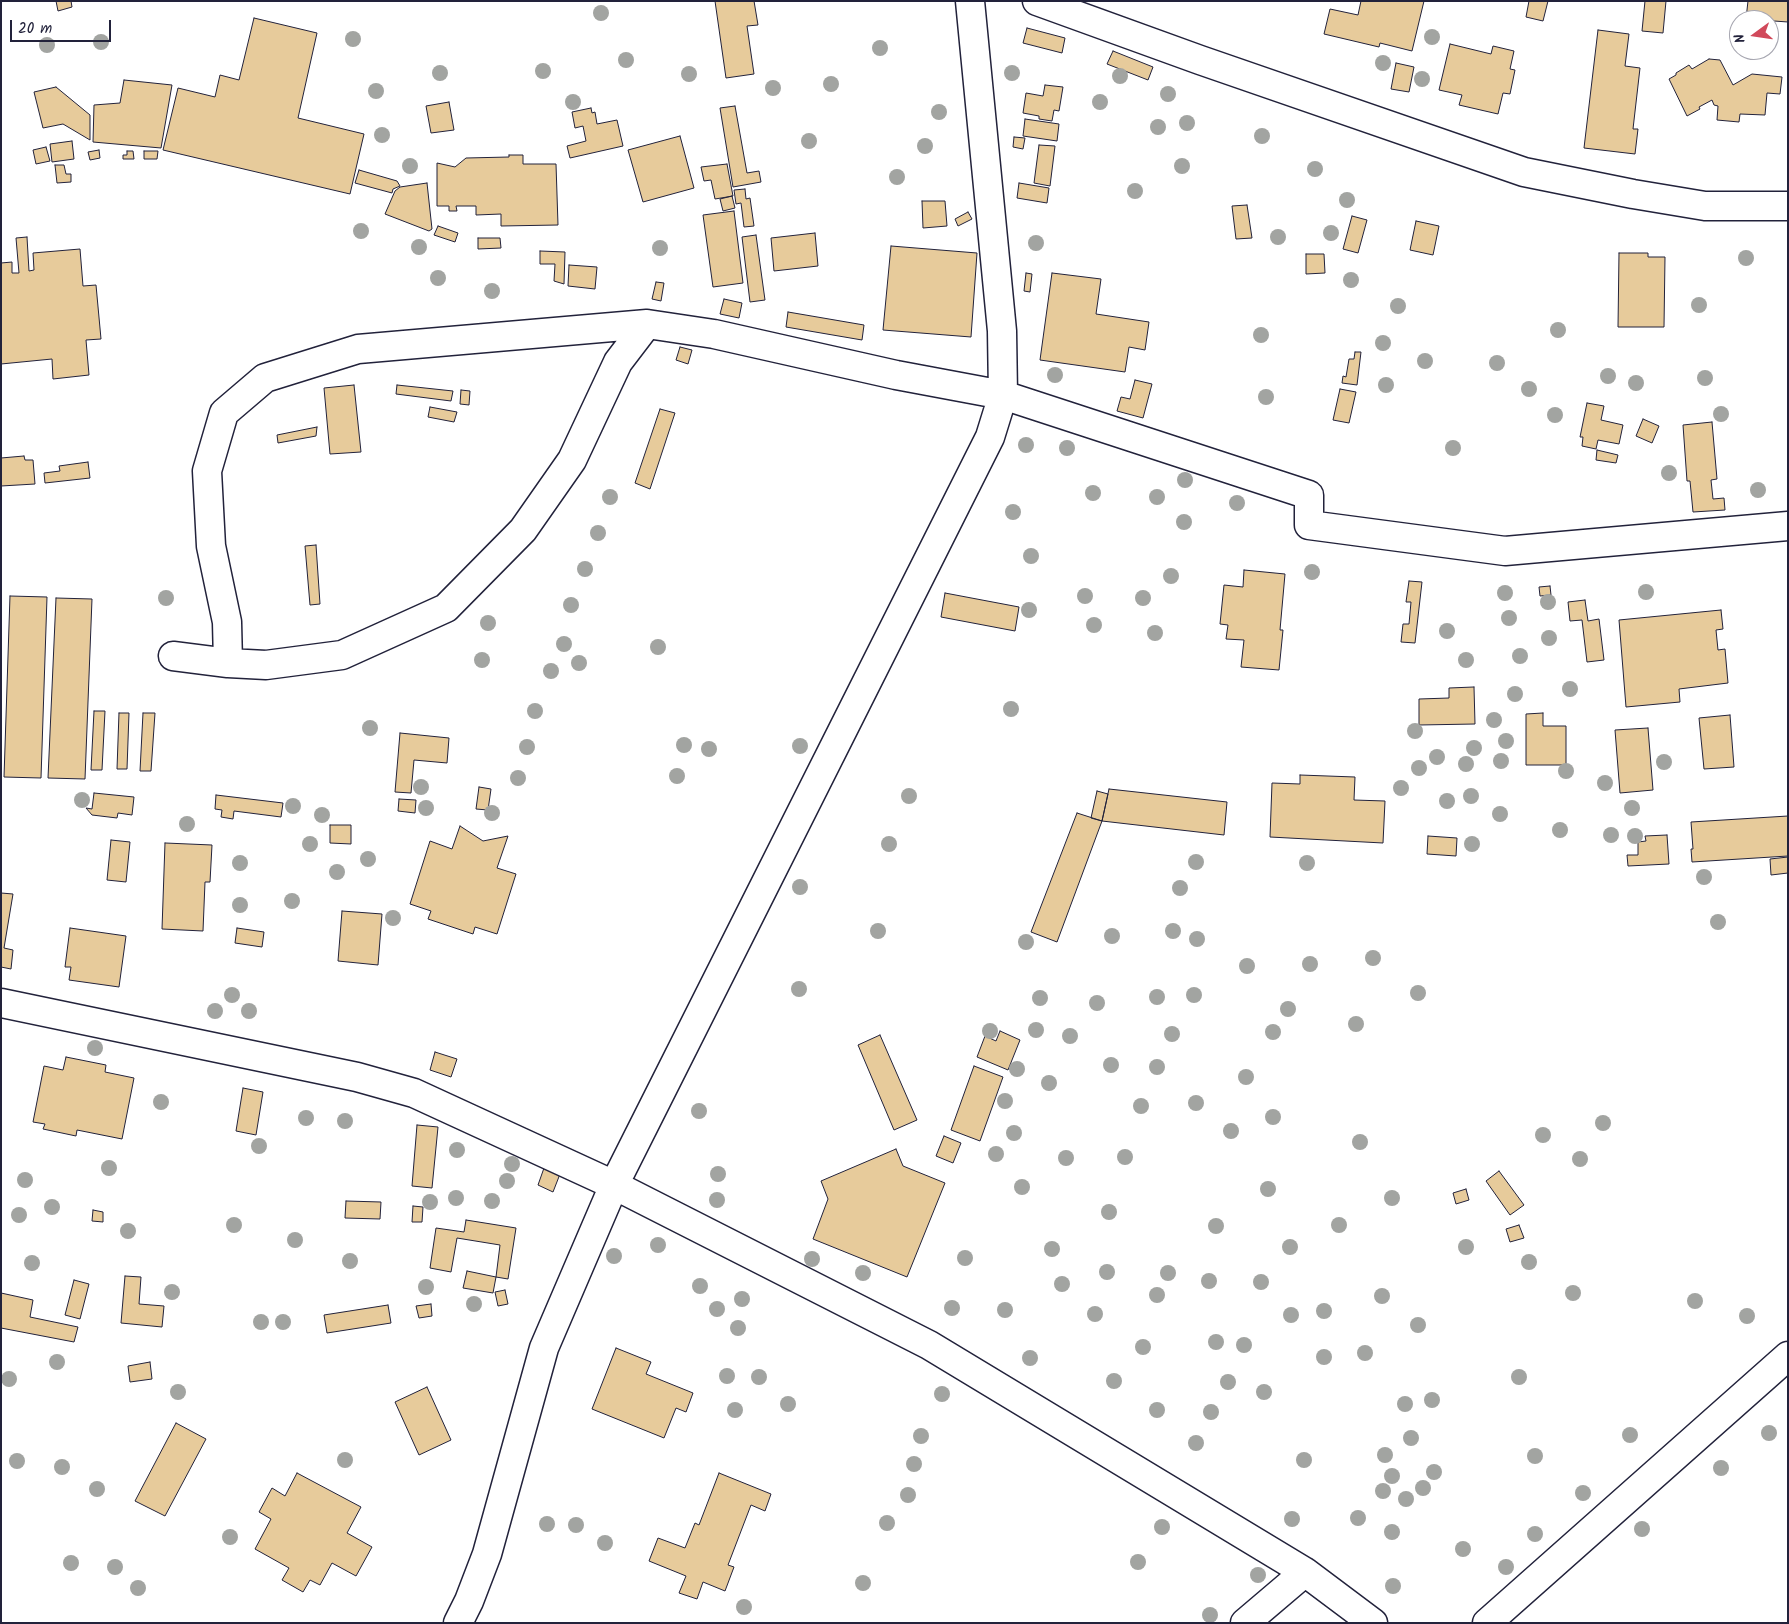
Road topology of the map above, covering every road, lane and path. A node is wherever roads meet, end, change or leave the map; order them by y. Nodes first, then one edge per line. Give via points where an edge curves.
1 (970, 1) edge
2 (1037, 1) edge
3 (1788, 206) edge
4 (647, 324) junction
5 (1002, 395) junction
6 (1788, 526) edge
7 (173, 656) dead end
8 (228, 663) junction
9 (1, 1003) edge
10 (614, 1185) junction
11 (1788, 1356) edge
12 (1305, 1572) junction
13 (458, 1623) edge
14 (1245, 1623) edge
15 (1373, 1623) edge
16 (1487, 1623) edge

1 - 5 street via 1002,331
2 - 3 street via 1524,172 1705,206
4 - 5 street via 714,334
4 - 8 street via 618,362 572,460 523,530 446,608 342,655 266,665
4 - 8 street via 358,349 265,378 224,413 207,471 211,546 227,622
5 - 6 street via 1309,495 1309,525 1505,551
5 - 10 street via 990,437
7 - 8 street
9 - 10 street via 357,1077 414,1093
10 - 12 street via 929,1345
10 - 13 street via 544,1348 487,1554 470,1601
11 - 16 street
12 - 14 street
12 - 15 street

